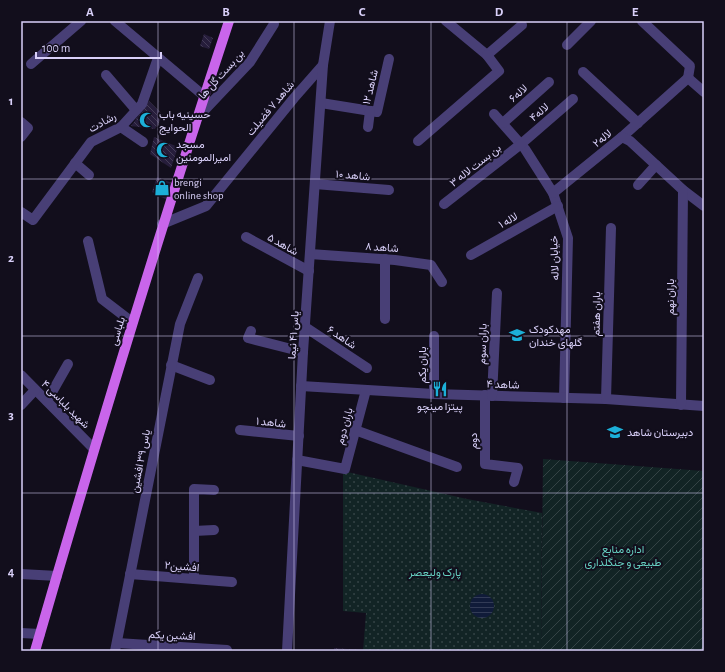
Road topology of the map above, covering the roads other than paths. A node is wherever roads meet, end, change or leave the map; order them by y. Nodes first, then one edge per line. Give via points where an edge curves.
1 (81, 21) edge
2 (115, 21) edge
3 (228, 21) edge
4 (330, 21) edge
5 (446, 21) edge
6 (591, 21) edge
7 (642, 21) edge
8 (274, 24) dead end
9 (522, 25) dead end
10 (567, 45) dead end
11 (487, 56) junction
12 (158, 58) junction
13 (389, 59) dead end
14 (31, 64) dead end
15 (323, 65) junction
16 (583, 72) dead end
17 (106, 75) dead end
18 (688, 78) junction
19 (549, 82) dead end
20 (704, 92) edge
21 (204, 96) junction
22 (573, 99) dead end
23 (320, 103) junction
24 (136, 110) junction
25 (370, 111) junction
26 (494, 114) dead end
27 (197, 118) junction
28 (21, 122) edge
29 (638, 122) junction
30 (502, 123) junction
31 (121, 127) junction
32 (368, 127) dead end
33 (21, 136) edge
34 (622, 137) junction
35 (418, 141) dead end
36 (143, 142) dead end
37 (521, 144) junction
38 (75, 163) junction
39 (656, 165) junction
40 (89, 175) dead end
41 (315, 184) junction
42 (638, 185) dead end
43 (389, 190) dead end
44 (683, 190) junction
45 (553, 193) junction
46 (444, 204) dead end
47 (558, 206) junction
48 (704, 206) edge
49 (21, 212) edge
50 (162, 224) junction
51 (610, 228) dead end
52 (246, 237) dead end
53 (88, 241) dead end
54 (310, 254) junction
55 (471, 255) dead end
56 (385, 259) junction
57 (309, 272) junction
58 (198, 278) dead end
59 (442, 282) dead end
60 (496, 293) dead end
61 (385, 319) dead end
62 (132, 322) junction
63 (305, 327) junction
64 (252, 331) dead end
65 (434, 336) dead end
66 (303, 352) junction
67 (68, 364) dead end
68 (171, 365) junction
69 (367, 368) dead end
70 (21, 375) edge
71 (210, 380) dead end
72 (301, 386) junction
73 (35, 390) junction
74 (366, 390) junction
75 (434, 394) junction
76 (489, 396) junction
77 (564, 398) junction
78 (606, 399) junction
79 (47, 401) junction
80 (21, 405) edge
81 (681, 405) junction
82 (704, 406) edge
83 (240, 430) dead end
84 (355, 430) junction
85 (299, 436) junction
86 (94, 449) junction
87 (297, 460) junction
88 (457, 467) dead end
89 (514, 482) dead end
90 (214, 490) dead end
91 (194, 530) junction
92 (214, 530) dead end
93 (21, 574) edge
94 (130, 574) junction
95 (57, 576) junction
96 (194, 579) junction
97 (232, 582) dead end
98 (21, 633) edge
99 (40, 634) junction
100 (116, 647) edge
101 (227, 650) dead end
102 (35, 651) edge
103 (287, 651) edge

1 - 14 street
2 - 12 street
3 - 21 main road, بلباسی
4 - 15 street, یاس ۴۱ نیما
5 - 11 street
6 - 10 street
7 - 18 street via 690,66
8 - 27 street, بن بست گل ها via 250,62
9 - 11 street
11 - 35 street via 499,71
12 - 21 street
12 - 24 street, رشادت via 142,104
13 - 25 street, شاهد ۱۲ via 378,112
15 - 23 street, یاس ۴۱ نیما
15 - 50 street, شاهد ۷ فضیلت via 206,206
16 - 29 street
17 - 24 street
18 - 20 street
18 - 29 street
19 - 30 street, لاله۶
21 - 27 main road, بلباسی
22 - 37 street, لاله۴
23 - 25 street, شاهد ۱۲
23 - 41 street, یاس ۴۱ نیما
24 - 31 street, رشادت
25 - 32 street
26 - 30 street, خیابان لاله
27 - 50 main road, بلباسی
28 - 33 street via 28,128
29 - 34 street
30 - 37 street, خیابان لاله
31 - 36 street
31 - 38 street, رشادت via 91,142
34 - 39 street, لاله۲
34 - 45 street, لاله۲
37 - 45 street, خیابان لاله
37 - 46 street, بن بست لاله ۳
38 - 40 street
38 - 49 street, رشادت via 33,220
39 - 42 street
39 - 44 street, لاله۲
41 - 43 street, شاهد ۱۰
41 - 54 street, یاس ۴۱ نیما
44 - 48 street, لاله۲
44 - 81 street, باران نهم
45 - 47 street, خیابان لاله
47 - 55 street, لاله ۱
47 - 77 street, خیابان لاله via 568,238
50 - 62 main road, بلباسی
51 - 78 street, باران هفتم
52 - 57 street, شاهد ۵
53 - 62 street via 102,299
54 - 56 street, شاهد ۸
54 - 57 street, یاس ۴۱ نیما
56 - 59 street, شاهد ۸ via 431,265
56 - 61 street
57 - 63 street, یاس ۴۱ نیما
58 - 68 street, یاس ۳۹ افشین via 180,324
60 - 76 street, باران سوم
62 - 86 main road, بلباسی
63 - 66 street, یاس ۴۱ نیما
63 - 69 street, شاهد ۶
64 - 66 street via 248,338
65 - 75 street, باران یکم
66 - 72 street, یاس ۴۱ نیما
67 - 79 street
68 - 71 street
68 - 94 street, یاس ۳۹ افشین
70 - 73 street, شهید بلباسی ۴
72 - 74 street, شاهد ۴
72 - 85 street, یاس ۴۱ نیما
73 - 79 street, شهید بلباسی ۴
73 - 80 street
74 - 75 street, شاهد ۴
74 - 84 street, باران دوم
75 - 76 street, شاهد ۴
76 - 77 street, شاهد ۴
76 - 89 street, دوم via 485,464 518,468
77 - 78 street, شاهد ۴
78 - 81 street, شاهد ۴
79 - 86 street, شهید بلباسی ۴
81 - 82 street, شاهد ۴
83 - 85 street, شاهد ۱
84 - 87 street, باران دوم via 345,469
84 - 88 street
85 - 87 street, یاس ۴۱ نیما
86 - 95 main road, بلباسی
87 - 103 street, یاس ۴۱ نیما
90 - 91 street via 194,488
91 - 92 street
91 - 96 street
93 - 95 street
94 - 96 street, افشین۲
94 - 100 street, یاس ۳۹ افشین
95 - 99 main road, بلباسی
96 - 97 street, افشین۲
98 - 99 street
99 - 102 main road, بلباسی
100 - 101 street, افشین یکم

